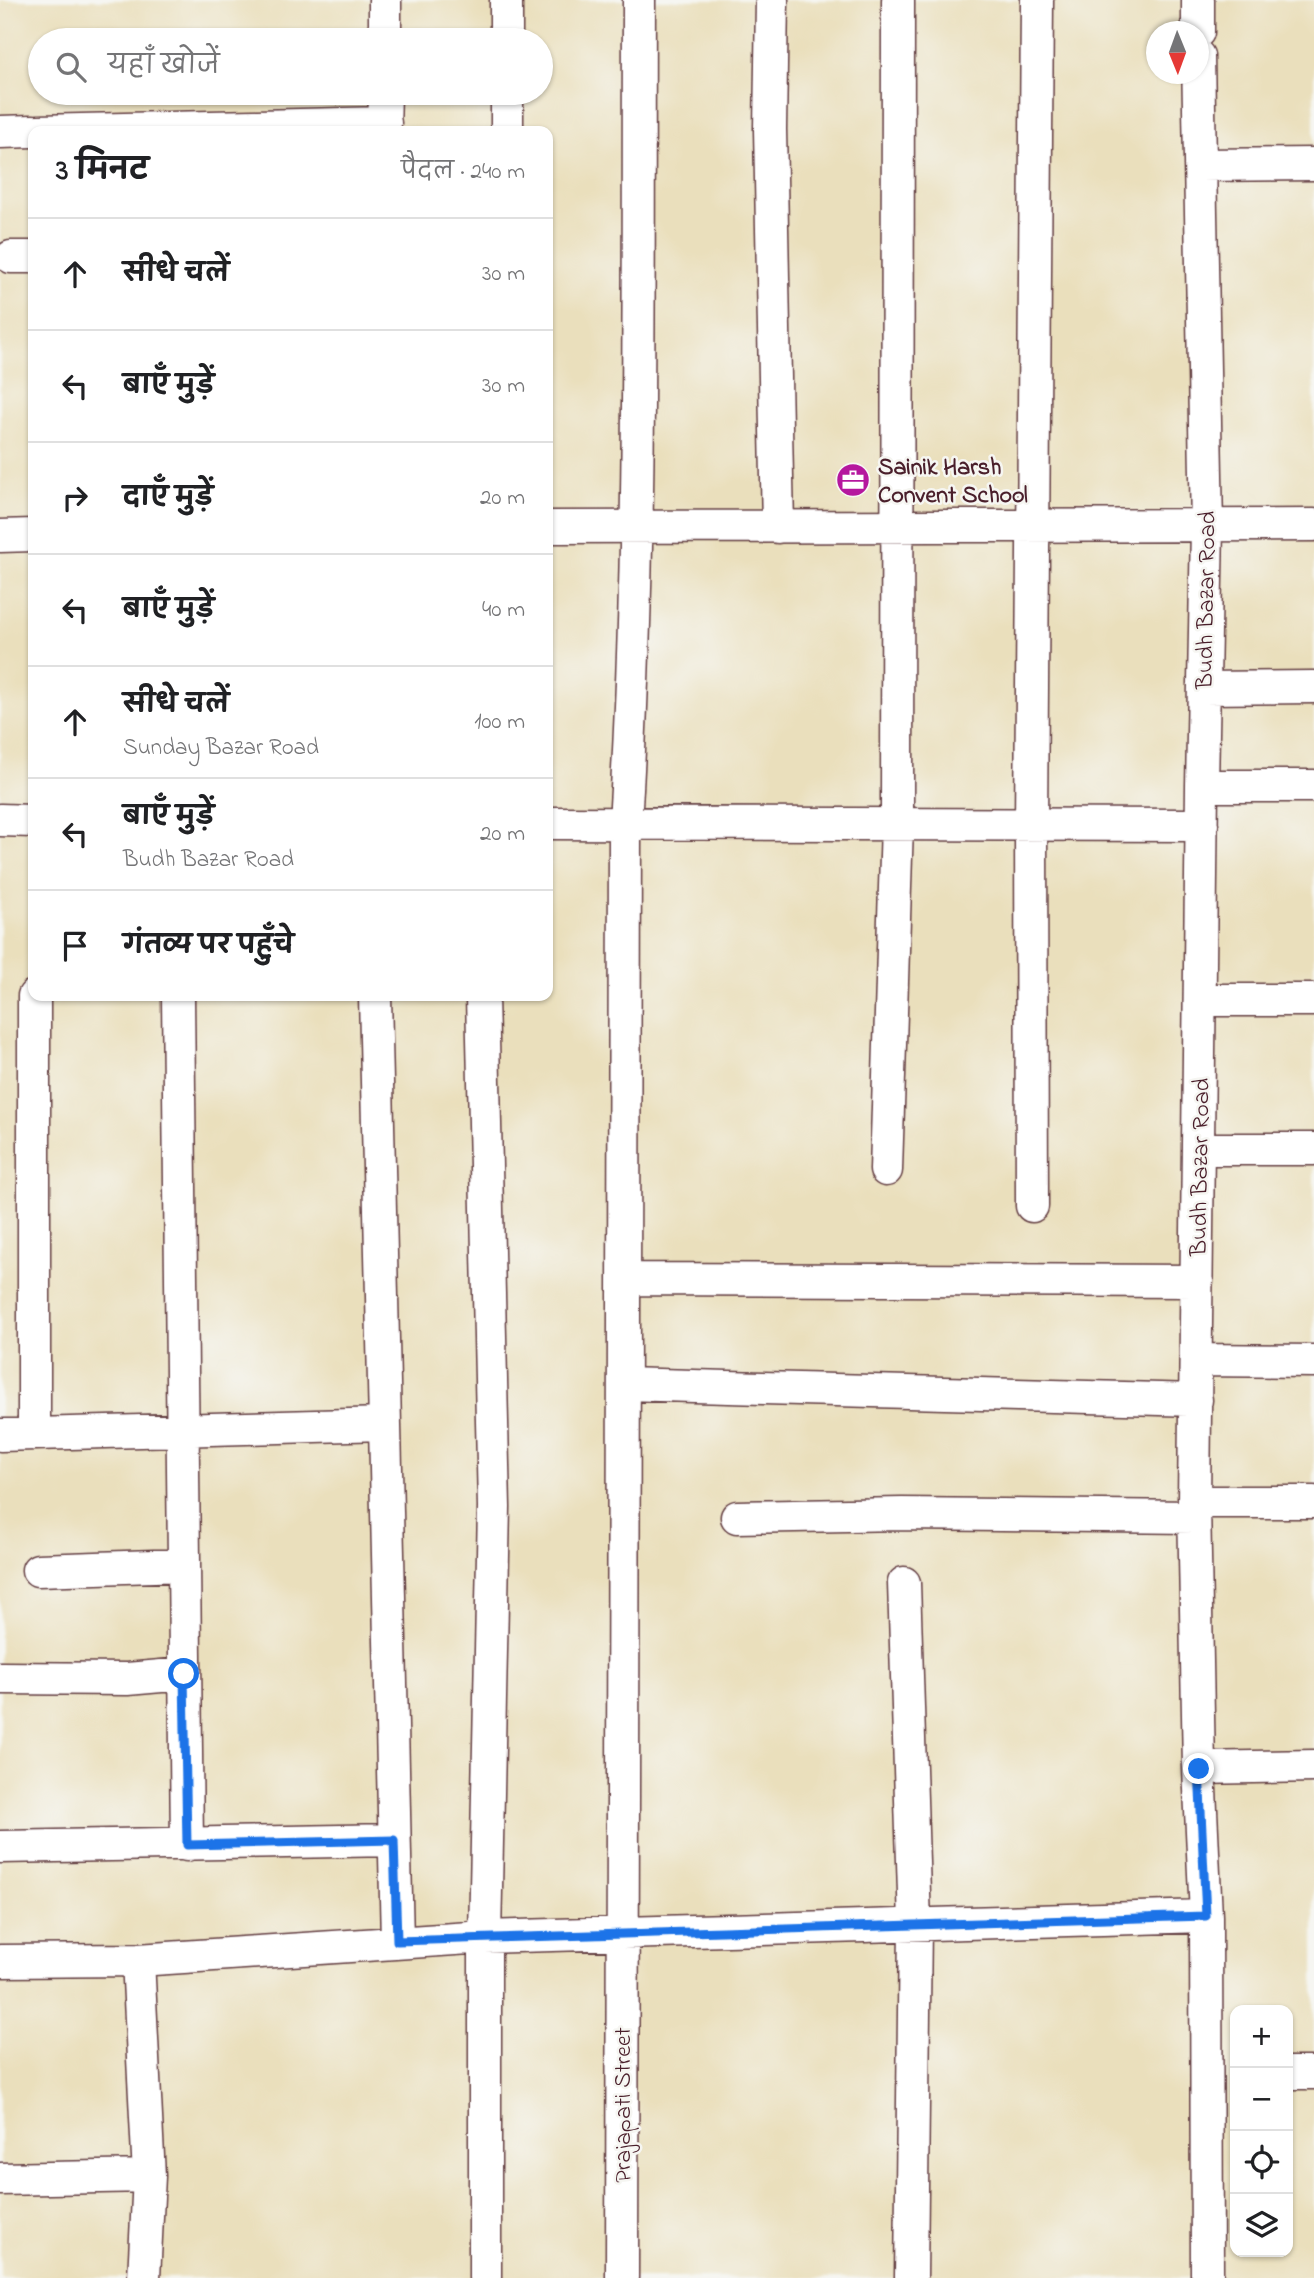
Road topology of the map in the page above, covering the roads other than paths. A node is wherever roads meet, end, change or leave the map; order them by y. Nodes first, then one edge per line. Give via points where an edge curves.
1 (385, 0) edge
2 (506, 0) edge
3 (639, 0) edge
4 (772, 0) edge
5 (898, 0) edge
6 (1037, 0) edge
7 (1198, 0) edge
8 (1198, 21) edge
9 (385, 28) edge
10 (506, 28) edge
11 (1199, 84) edge
12 (507, 105) edge
13 (385, 116) edge
14 (152, 126) edge
15 (507, 126) edge
16 (28, 131) edge
17 (0, 132) edge
18 (1314, 164) edge
19 (1200, 165) junction
20 (1314, 525) edge
21 (553, 527) edge
22 (636, 527) junction
23 (778, 527) junction
24 (897, 527) junction
25 (1034, 527) junction
26 (1207, 527) junction
27 (28, 535) edge
28 (0, 536) edge
29 (1314, 687) edge
30 (1204, 688) junction
31 (1202, 786) junction
32 (1314, 786) edge
33 (0, 820) edge
34 (28, 821) edge
35 (553, 823) edge
36 (625, 823) junction
37 (897, 824) junction
38 (1031, 825) junction
39 (1202, 825) junction
40 (1200, 1000) junction
41 (1314, 1000) edge
42 (34, 1001) edge
43 (178, 1001) edge
44 (375, 1001) edge
45 (482, 1001) edge
46 (1199, 1149) junction
47 (1314, 1149) edge
48 (886, 1170) dead end
49 (1032, 1206) dead end
50 (624, 1279) junction
51 (1197, 1281) junction
52 (1196, 1360) junction
53 (1314, 1361) edge
54 (624, 1384) junction
55 (1196, 1400) junction
56 (384, 1424) junction
57 (182, 1431) junction
58 (34, 1434) junction
59 (0, 1435) edge
60 (1314, 1502) edge
61 (1194, 1510) junction
62 (737, 1517) dead end
63 (183, 1565) junction
64 (38, 1570) dead end
65 (904, 1583) dead end
66 (184, 1674) junction
67 (0, 1678) edge
68 (1314, 1766) edge
69 (1199, 1769) junction
70 (394, 1840) junction
71 (187, 1845) junction
72 (0, 1847) edge
73 (1206, 1916) junction
74 (915, 1924) junction
75 (622, 1933) junction
76 (485, 1937) junction
77 (397, 1941) junction
78 (138, 1959) junction
79 (0, 1961) edge
80 (1293, 2073) edge
81 (1314, 2073) edge
82 (1222, 2074) edge
83 (149, 2176) junction
84 (0, 2179) edge
85 (144, 2278) edge
86 (485, 2278) edge
87 (622, 2278) edge
88 (911, 2278) edge
89 (1207, 2278) edge

1 - 9 street
2 - 10 street
3 - 22 street, Prajapati Street
4 - 23 street via 769,128
5 - 24 street
6 - 25 street
7 - 8 street
11 - 19 street, Budh Bazar Road
12 - 15 street
13 - 14 street
16 - 17 street
18 - 19 street
19 - 26 street, Budh Bazar Road
20 - 26 street
21 - 22 street
22 - 23 street
22 - 36 street, Prajapati Street
23 - 24 street
24 - 25 street
24 - 37 street
25 - 26 street
25 - 38 street
26 - 30 street, Budh Bazar Road
27 - 28 street
29 - 30 street
30 - 31 street, Budh Bazar Road
31 - 32 street
31 - 39 street, Budh Bazar Road
33 - 34 street
35 - 36 street
36 - 37 street
36 - 50 street, Prajapati Street
37 - 38 street
37 - 48 street
38 - 39 street
38 - 49 street
39 - 40 street, Budh Bazar Road
40 - 41 street
40 - 46 street, Budh Bazar Road
42 - 58 street
43 - 57 street
44 - 56 street
45 - 76 street via 494,1507
46 - 47 street
46 - 51 street, Budh Bazar Road
50 - 51 street
50 - 54 street, Prajapati Street
51 - 52 street, Budh Bazar Road
52 - 53 street
52 - 55 street, Budh Bazar Road
54 - 55 street
54 - 75 street, Prajapati Street
55 - 61 street, Budh Bazar Road
56 - 57 street
56 - 70 street
57 - 58 street
57 - 63 street
58 - 59 street
60 - 61 street
61 - 62 street
61 - 69 street, Budh Bazar Road
63 - 64 street
63 - 66 street
65 - 74 street
66 - 67 street via 127,1679
66 - 71 street
68 - 69 street
69 - 73 street, Budh Bazar Road
70 - 71 street
70 - 77 street
71 - 72 street
73 - 74 street
73 - 82 street, Budh Bazar Road
74 - 75 street
74 - 88 street
75 - 76 street
75 - 87 street, Prajapati Street
76 - 77 street
76 - 86 street
77 - 78 street
78 - 79 street
78 - 83 street
80 - 81 street
82 - 89 street, Budh Bazar Road
83 - 84 street
83 - 85 street

